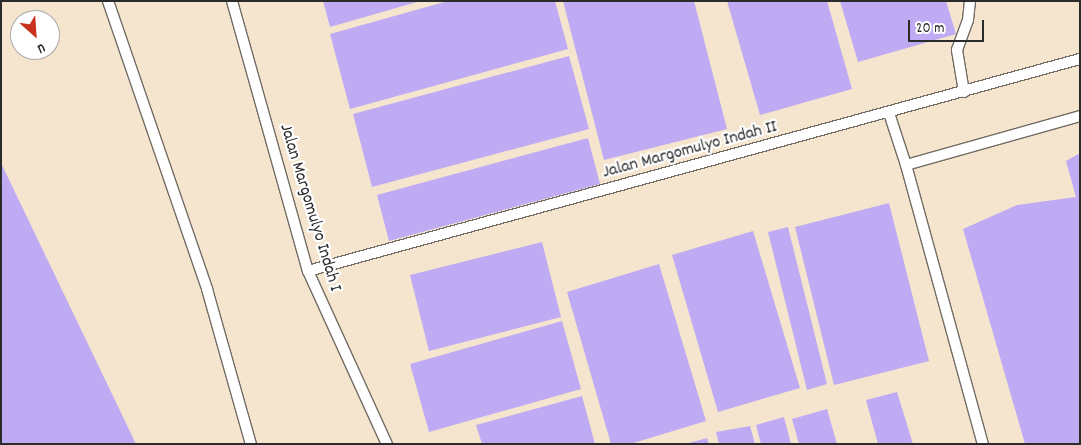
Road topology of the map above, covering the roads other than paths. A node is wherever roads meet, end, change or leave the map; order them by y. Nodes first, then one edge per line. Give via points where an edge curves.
1 (108, 1) edge
2 (232, 1) edge
3 (970, 1) edge
4 (1080, 59) edge
5 (964, 92) junction
6 (889, 113) junction
7 (1080, 116) edge
8 (906, 166) junction
9 (308, 271) junction
10 (251, 444) edge
11 (387, 444) edge
12 (983, 444) edge

1 - 10 lane via 207,289
2 - 9 lane, Jalan Margomulyo Indah I
3 - 5 lane via 968,20 957,50
4 - 5 lane, Jalan Margomulyo Indah II
5 - 6 lane, Jalan Margomulyo Indah II
6 - 8 lane
6 - 9 lane, Jalan Margomulyo Indah II
7 - 8 lane
8 - 12 lane
9 - 11 lane, Jalan Margomulyo Indah I

